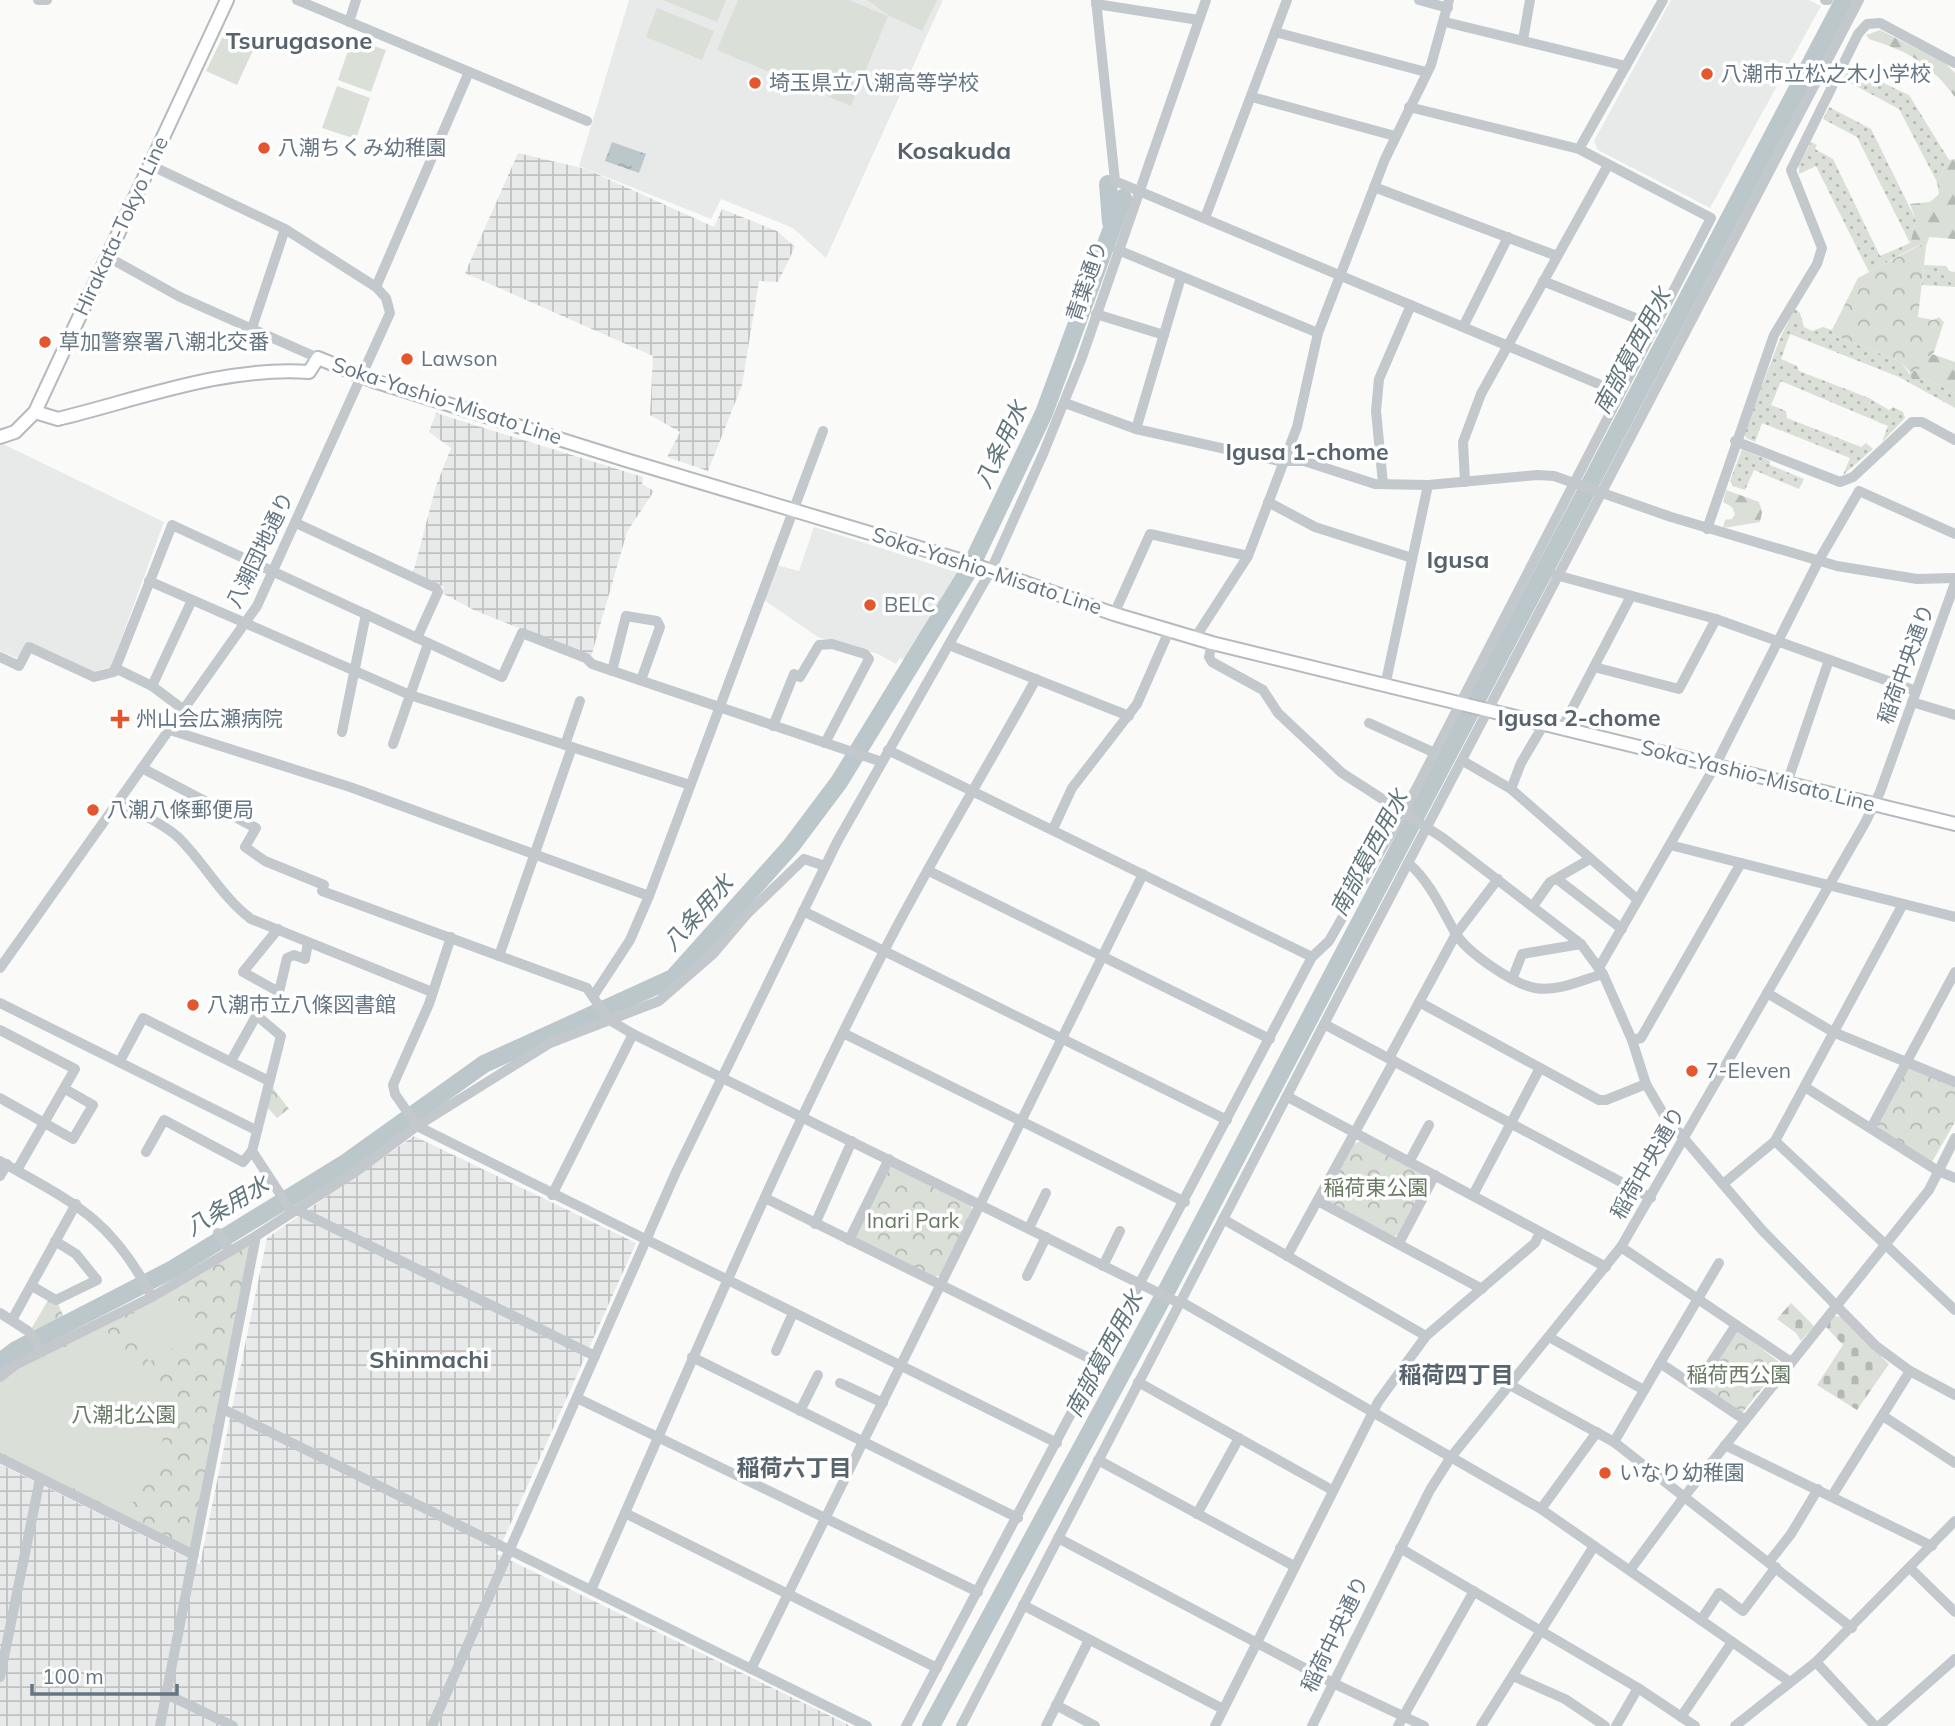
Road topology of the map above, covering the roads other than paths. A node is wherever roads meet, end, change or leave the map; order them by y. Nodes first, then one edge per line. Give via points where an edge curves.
1 (38, 0) edge
2 (47, 0) edge
3 (227, 0) edge
4 (297, 0) edge
5 (356, 0) edge
6 (1206, 0) edge
7 (1287, 0) edge
8 (1419, 0) edge
9 (1530, 0) edge
10 (1663, 0) edge
11 (1859, 0) edge
12 (1096, 2) edge
13 (1132, 4) edge
14 (1449, 4) edge
15 (1199, 20) junction
16 (349, 22) junction
17 (1445, 22) junction
18 (1275, 32) junction
19 (1523, 40) junction
20 (1953, 58) edge
21 (1626, 66) junction
22 (469, 72) junction
23 (1426, 72) junction
24 (1252, 97) junction
25 (1409, 107) junction
26 (587, 121) dead end
27 (1395, 136) junction
28 (1579, 149) junction
29 (150, 165) junction
30 (1608, 165) junction
31 (1374, 187) junction
32 (1139, 190) junction
33 (1205, 218) junction
34 (285, 229) junction
35 (1508, 237) junction
36 (1118, 250) junction
37 (106, 256) junction
38 (1557, 256) junction
39 (1340, 275) junction
40 (1181, 276) junction
41 (1544, 281) junction
42 (376, 287) junction
43 (1410, 305) junction
44 (1096, 314) junction
45 (1655, 326) junction
46 (1463, 327) junction
47 (251, 331) junction
48 (1318, 333) junction
49 (1164, 335) junction
50 (1509, 346) junction
51 (318, 358) junction
52 (363, 377) junction
53 (1620, 393) junction
54 (1065, 403) junction
55 (35, 412) junction
56 (1136, 429) junction
57 (823, 431) dead end
58 (0, 437) edge
59 (1955, 440) edge
60 (1735, 441) junction
61 (1285, 461) junction
62 (1465, 482) junction
63 (1576, 483) junction
64 (1383, 484) junction
65 (1428, 485) junction
66 (1597, 491) junction
67 (1268, 502) junction
68 (792, 508) junction
69 (296, 523) junction
70 (1707, 528) junction
71 (1955, 534) edge
72 (1248, 556) junction
73 (1412, 558) junction
74 (1819, 560) junction
75 (991, 570) junction
76 (274, 572) junction
77 (1556, 575) junction
78 (1955, 580) edge
79 (149, 581) junction
80 (1631, 596) junction
81 (192, 600) junction
82 (366, 614) junction
83 (1114, 614) junction
84 (1716, 619) junction
85 (245, 624) junction
86 (1169, 631) junction
87 (417, 638) junction
88 (1195, 638) junction
89 (1777, 642) junction
90 (1212, 643) junction
91 (428, 644) junction
92 (949, 645) junction
93 (0, 657) edge
94 (1829, 660) junction
95 (1594, 667) junction
96 (115, 668) junction
97 (612, 671) junction
98 (354, 672) junction
99 (641, 680) junction
100 (1036, 680) junction
101 (1385, 686) junction
102 (152, 687) junction
103 (1916, 691) junction
104 (410, 695) junction
105 (580, 701) dead end
106 (1912, 702) junction
107 (1463, 705) junction
108 (719, 706) junction
109 (184, 710) junction
110 (1485, 710) junction
111 (1955, 715) edge
112 (1129, 716) junction
113 (1369, 723) dead end
114 (1544, 724) junction
115 (774, 726) junction
116 (1562, 728) junction
117 (170, 730) junction
118 (342, 732) dead end
119 (825, 743) junction
120 (393, 744) dead end
121 (569, 746) junction
122 (888, 750) junction
123 (1435, 753) junction
124 (1463, 761) junction
125 (882, 762) junction
126 (1716, 766) junction
127 (142, 768) junction
128 (1787, 783) junction
129 (690, 785) junction
130 (1511, 789) junction
131 (974, 791) junction
132 (119, 801) junction
133 (1875, 804) junction
134 (1406, 814) junction
135 (1955, 824) edge
136 (1424, 826) junction
137 (1053, 830) junction
138 (1670, 845) junction
139 (536, 856) junction
140 (1590, 859) junction
141 (1408, 863) junction
142 (1741, 863) junction
143 (825, 866) junction
144 (929, 871) junction
145 (1143, 874) junction
146 (1498, 879) junction
147 (1557, 879) junction
148 (1829, 884) junction
149 (649, 896) junction
150 (1638, 900) junction
151 (1903, 904) junction
152 (1533, 905) junction
153 (803, 911) junction
154 (1955, 917) edge
155 (278, 929) junction
156 (1622, 929) junction
157 (1456, 934) junction
158 (451, 937) junction
159 (308, 943) junction
160 (1581, 944) junction
161 (884, 951) junction
162 (499, 956) junction
163 (1103, 957) junction
164 (1312, 957) junction
165 (0, 968) edge
166 (1601, 970) junction
167 (1955, 972) edge
168 (1513, 977) junction
169 (432, 992) junction
170 (1767, 993) junction
171 (594, 995) junction
172 (1419, 1002) junction
173 (0, 1003) edge
174 (608, 1019) junction
175 (1324, 1024) junction
176 (0, 1030) edge
177 (1833, 1032) junction
178 (843, 1033) junction
179 (633, 1034) junction
180 (1063, 1038) junction
181 (1270, 1040) junction
182 (1632, 1040) junction
183 (231, 1060) junction
184 (1391, 1060) junction
185 (120, 1061) junction
186 (1907, 1062) junction
187 (1540, 1068) junction
188 (722, 1077) junction
189 (269, 1081) junction
190 (1955, 1082) edge
191 (1646, 1084) junction
192 (1805, 1087) junction
193 (65, 1089) junction
194 (1287, 1097) junction
195 (0, 1098) edge
196 (803, 1117) junction
197 (1227, 1120) junction
198 (1022, 1122) junction
199 (44, 1123) junction
200 (1511, 1123) junction
201 (1429, 1125) dead end
202 (417, 1126) junction
203 (1871, 1128) junction
204 (256, 1130) junction
205 (1355, 1133) junction
206 (1955, 1138) edge
207 (1684, 1139) junction
208 (852, 1141) junction
209 (1775, 1141) junction
210 (252, 1151) junction
211 (146, 1152) dead end
212 (889, 1159) junction
213 (1409, 1162) junction
214 (3, 1163) edge
215 (17, 1170) junction
216 (1938, 1171) junction
217 (1435, 1175) junction
218 (0, 1176) edge
219 (1955, 1178) edge
220 (1723, 1184) junction
221 (1046, 1193) dead end
222 (552, 1195) junction
223 (1473, 1195) junction
224 (765, 1198) junction
225 (1651, 1198) junction
226 (1318, 1201) junction
227 (1185, 1202) junction
228 (76, 1204) junction
229 (981, 1204) junction
230 (293, 1210) junction
231 (1223, 1219) junction
232 (815, 1224) junction
233 (1029, 1228) junction
234 (1120, 1231) dead end
235 (1540, 1232) junction
236 (218, 1233) dead end
237 (256, 1236) junction
238 (1046, 1237) junction
239 (849, 1240) junction
240 (55, 1241) junction
241 (645, 1241) junction
242 (1399, 1243) junction
243 (1884, 1245) junction
244 (1621, 1247) junction
245 (228, 1248) junction
246 (1287, 1256) junction
247 (1719, 1263) dead end
248 (1102, 1266) junction
249 (1606, 1267) junction
250 (1027, 1276) dead end
251 (726, 1280) junction
252 (1140, 1285) junction
253 (32, 1286) junction
254 (940, 1286) junction
255 (1482, 1289) junction
256 (150, 1294) junction
257 (1697, 1299) junction
258 (1180, 1302) junction
259 (1838, 1305) junction
260 (1955, 1310) edge
261 (0, 1313) edge
262 (793, 1313) junction
263 (12, 1320) junction
264 (1736, 1325) junction
265 (1426, 1336) junction
266 (1549, 1337) junction
267 (776, 1351) dead end
268 (42, 1352) junction
269 (595, 1356) junction
270 (692, 1357) junction
271 (1791, 1362) junction
272 (1099, 1363) junction
273 (1660, 1363) junction
274 (901, 1366) junction
275 (1910, 1371) junction
276 (818, 1375) dead end
277 (0, 1377) edge
278 (1138, 1382) junction
279 (839, 1383) dead end
280 (1510, 1385) junction
281 (1696, 1386) junction
282 (1644, 1390) junction
283 (1955, 1395) edge
284 (577, 1398) junction
285 (883, 1404) junction
286 (223, 1409) junction
287 (800, 1411) junction
288 (1372, 1412) junction
289 (1883, 1416) junction
290 (1745, 1420) junction
291 (1597, 1432) junction
292 (658, 1435) junction
293 (1239, 1438) junction
294 (864, 1442) junction
295 (1614, 1442) junction
296 (1057, 1443) junction
297 (1725, 1445) junction
298 (1451, 1457) junction
299 (0, 1458) edge
300 (1098, 1460) junction
301 (1955, 1463) edge
302 (40, 1479) junction
303 (1818, 1489) junction
304 (1332, 1490) junction
305 (1832, 1496) junction
306 (1684, 1497) junction
307 (1541, 1509) junction
308 (625, 1513) junction
309 (1197, 1514) junction
310 (826, 1518) junction
311 (1018, 1518) junction
312 (1955, 1521) edge
313 (1058, 1538) junction
314 (1594, 1546) junction
315 (1932, 1546) junction
316 (1399, 1548) junction
317 (510, 1550) junction
318 (194, 1555) junction
319 (1772, 1564) junction
320 (1294, 1566) junction
321 (1910, 1568) junction
322 (1630, 1570) junction
323 (591, 1590) junction
324 (1474, 1591) junction
325 (978, 1592) junction
326 (789, 1594) junction
327 (1023, 1605) junction
328 (1955, 1612) edge
329 (1701, 1620) junction
330 (1852, 1628) junction
331 (1540, 1630) junction
332 (1089, 1640) junction
333 (1732, 1642) junction
334 (1257, 1643) junction
335 (1955, 1659) edge
336 (1815, 1662) junction
337 (937, 1668) junction
338 (751, 1669) junction
339 (1513, 1676) junction
340 (0, 1678) edge
341 (1790, 1682) junction
342 (1333, 1683) junction
343 (1638, 1688) junction
344 (166, 1694) junction
345 (1056, 1705) junction
346 (1223, 1709) junction
347 (1681, 1717) junction
348 (1401, 1721) edge
349 (160, 1726) edge
350 (233, 1726) edge
351 (432, 1726) edge
352 (867, 1726) edge
353 (906, 1726) edge
354 (961, 1726) edge
355 (1046, 1726) edge
356 (1095, 1726) edge
357 (1215, 1726) edge
358 (1312, 1726) edge
359 (1424, 1726) edge
360 (1481, 1726) edge
361 (1605, 1726) edge
362 (1616, 1726) edge
363 (1695, 1726) edge
364 (1735, 1726) edge
365 (1877, 1726) edge

1 - 2 street
3 - 29 main road, Hirakata-Tokyo Line
4 - 16 street
5 - 16 street
6 - 15 street, 青葉通り
7 - 18 street
8 - 14 street
9 - 19 street
10 - 21 street
11 - 66 street
12 - 13 street
12 - 32 street via 1115,181
13 - 15 street
14 - 17 street
15 - 32 street, 青葉通り
16 - 22 street
17 - 19 street
17 - 23 street
18 - 23 street
18 - 24 street
19 - 21 street
20 - 60 street via 1880,23 1867,24 1858,34 1791,170 1821,239 1821,256 1774,335
21 - 28 street
22 - 26 street
22 - 42 street
23 - 25 street
24 - 27 street
24 - 33 street
25 - 27 street
25 - 28 street
27 - 31 street
28 - 30 street
29 - 34 street
29 - 37 main road, Hirakata-Tokyo Line
30 - 38 street
30 - 45 street via 1711,218
31 - 35 street
31 - 39 street
32 - 33 street
32 - 36 street, 青葉通り
33 - 39 street
34 - 42 street
34 - 47 street
35 - 38 street
35 - 46 street
36 - 40 street
36 - 44 street, 青葉通り
37 - 47 street
37 - 55 main road, Hirakata-Tokyo Line
38 - 41 street
39 - 43 street
39 - 48 street
40 - 48 street
40 - 49 street
41 - 45 street
41 - 50 street
42 - 52 street, 八潮団地通り via 386,298 390,313
43 - 46 street
43 - 64 street via 1379,379 1376,411
44 - 49 street
44 - 54 street, 青葉通り
45 - 53 street
46 - 50 street
47 - 51 street
48 - 61 street
49 - 56 street
50 - 53 street
50 - 62 street via 1481,394 1463,442
51 - 52 main road, Soka-Yashio-Misato Line
51 - 55 main road, Soka-Yashio-Misato Line via 309,372 242,374 58,419
52 - 68 main road, Soka-Yashio-Misato Line
52 - 69 street, 八潮団地通り
53 - 63 street
54 - 56 street
54 - 75 street, 青葉通り
55 - 58 main road, Hirakata-Tokyo Line via 15,432
56 - 61 street
57 - 68 street
59 - 60 street via 1922,422 1912,422 1853,477 1840,482
60 - 70 street
61 - 64 street via 1318,464
61 - 67 street
62 - 63 street via 1537,474
62 - 65 street
63 - 66 street
63 - 107 street
64 - 65 street
65 - 73 street
66 - 70 street
66 - 77 street
67 - 72 street
67 - 73 street via 1315,527
68 - 75 main road, Soka-Yashio-Misato Line
68 - 108 street
69 - 76 street, 八潮団地通り
69 - 87 street via 436,588
70 - 74 street
71 - 74 street via 1859,491
72 - 83 street via 1150,534
72 - 88 street
73 - 101 street
74 - 78 street via 1906,578
74 - 89 street
75 - 83 main road, Soka-Yashio-Misato Line
75 - 92 street, 青葉通り
76 - 79 street via 172,525
76 - 82 street
76 - 85 street, 八潮団地通り
77 - 80 street
77 - 110 street
78 - 103 street, 稲荷中央通り
79 - 81 street
79 - 96 street
80 - 84 street
80 - 95 street
81 - 85 street
81 - 102 street
82 - 87 street
82 - 98 street
83 - 86 main road, Soka-Yashio-Misato Line
84 - 89 street
84 - 95 street via 1679,689
85 - 98 street
85 - 109 street, 八潮団地通り
86 - 88 main road, Soka-Yashio-Misato Line
86 - 112 street
87 - 91 street
88 - 90 main road, Soka-Yashio-Misato Line
89 - 94 street
89 - 126 street
90 - 101 main road, Soka-Yashio-Misato Line
90 - 134 street via 1212,662 1263,690 1278,713 1342,773
91 - 97 street via 502,677 522,633
91 - 104 street
92 - 100 street
92 - 122 street, 青葉通り
93 - 96 street via 19,666 29,647 94,677
94 - 103 street
94 - 128 street
95 - 116 street
96 - 102 street
97 - 99 street
97 - 99 street via 626,616 657,621 660,627
98 - 104 street
98 - 118 street
99 - 108 street
100 - 112 street
100 - 131 street
101 - 107 main road, Soka-Yashio-Misato Line
102 - 109 street
103 - 106 street, 稲荷中央通り
104 - 120 street
104 - 121 street
105 - 121 street
106 - 111 street
106 - 133 street, 稲荷中央通り
107 - 110 main road, Soka-Yashio-Misato Line
107 - 123 street
108 - 115 street
108 - 129 street
109 - 117 street, 八潮団地通り
110 - 114 main road, Soka-Yashio-Misato Line
110 - 124 street
112 - 137 street via 1072,788
113 - 123 street
114 - 116 main road, Soka-Yashio-Misato Line
114 - 130 street
115 - 119 street
115 - 119 street via 794,674 800,677 819,645 865,654 869,659
116 - 126 main road, Soka-Yashio-Misato Line
117 - 127 street, 八潮団地通り
117 - 139 street via 350,788
119 - 125 street
121 - 129 street
121 - 139 street
122 - 125 street, 青葉通り
122 - 131 street
123 - 134 street
124 - 130 street
124 - 136 street
125 - 143 street, 青葉通り
126 - 128 main road, Soka-Yashio-Misato Line
126 - 138 street
127 - 132 street, 八潮団地通り
127 - 158 street via 256,828 245,847 265,861
128 - 133 main road, Soka-Yashio-Misato Line
129 - 149 street
130 - 140 street
131 - 137 street
131 - 144 street
132 - 155 street via 163,824 180,839 230,903 251,919
132 - 165 street, 八潮団地通り
133 - 135 main road, Soka-Yashio-Misato Line
133 - 148 street, 稲荷中央通り
134 - 136 street
134 - 164 street via 1329,941
136 - 141 street
136 - 146 street
137 - 145 street
138 - 142 street
138 - 150 street
139 - 149 street
139 - 162 street
140 - 147 street
140 - 150 street
141 - 157 street via 1418,871
141 - 175 street
142 - 148 street
142 - 182 street via 1641,1038
143 - 153 street, 青葉通り
143 - 174 street via 804,859 659,1001
144 - 161 street
144 - 163 street
145 - 163 street
145 - 164 street
146 - 152 street
146 - 157 street
147 - 152 street
147 - 156 street
148 - 151 street
148 - 170 street, 稲荷中央通り
149 - 171 street via 630,940
150 - 156 street
151 - 154 street
151 - 177 street
152 - 160 street
153 - 161 street
153 - 188 street, 青葉通り
155 - 159 street
155 - 159 street via 243,972 279,992 288,958 305,959
156 - 166 street
157 - 168 street via 1475,957
157 - 172 street
158 - 162 street
158 - 169 street
159 - 169 street
160 - 166 street
160 - 168 street via 1522,954
161 - 178 street
161 - 180 street
162 - 171 street via 587,988
163 - 180 street
163 - 181 street
164 - 181 street
166 - 168 street via 1560,988 1534,988
166 - 182 street
167 - 186 street
169 - 202 street via 393,1085
170 - 177 street
170 - 207 street, 稲荷中央通り
171 - 174 street
172 - 184 street
172 - 187 street
173 - 185 street
174 - 179 street
174 - 202 street via 550,1043
175 - 184 street
175 - 194 street
176 - 193 street via 75,1069
177 - 186 street
177 - 192 street
178 - 196 street
178 - 198 street
179 - 188 street
179 - 222 street
180 - 197 street
180 - 198 street
181 - 197 street
182 - 191 street
183 - 185 street via 143,1018
183 - 189 street
183 - 189 street via 258,1012 281,1036
184 - 200 street
184 - 205 street
185 - 204 street
186 - 190 street
186 - 203 street
187 - 191 street via 1599,1100
187 - 200 street
188 - 196 street
188 - 241 street, 青葉通り
189 - 204 street
191 - 207 street
192 - 203 street
192 - 209 street
193 - 199 street
193 - 199 street via 93,1105 73,1139
194 - 205 street
194 - 231 street
195 - 199 street
196 - 208 street
196 - 224 street
197 - 227 street
198 - 227 street
198 - 229 street
199 - 215 street
200 - 223 street
200 - 225 street
201 - 213 street
202 - 222 street
202 - 230 street
203 - 216 street
204 - 210 street
205 - 213 street
205 - 226 street
206 - 216 street
207 - 220 street
207 - 225 street, 稲荷中央通り
208 - 212 street
208 - 232 street
209 - 220 street
209 - 243 street
210 - 211 street via 243,1161 164,1120
210 - 230 street
212 - 229 street
212 - 239 street
213 - 217 street
214 - 215 street
214 - 218 street
215 - 228 street
216 - 219 street
216 - 243 street via 1929,1190
217 - 223 street
217 - 242 street
220 - 259 street via 1768,1237
221 - 233 street
222 - 241 street
223 - 235 street
224 - 232 street
224 - 251 street
225 - 244 street, 稲荷中央通り
226 - 242 street
226 - 246 street
227 - 252 street
228 - 240 street
228 - 256 street via 106,1230
229 - 233 street
229 - 254 street
230 - 237 street
230 - 269 street
231 - 246 street
231 - 258 street
232 - 239 street
233 - 238 street
234 - 248 street
235 - 249 street
235 - 255 street via 1535,1243
236 - 245 street
237 - 245 street
237 - 286 street
238 - 248 street
238 - 250 street
239 - 254 street
240 - 253 street
240 - 253 street via 76,1254 97,1280 55,1300
241 - 251 street
241 - 269 street, 青葉通り
242 - 255 street
243 - 259 street
243 - 260 street
244 - 249 street, 稲荷中央通り
244 - 257 street
245 - 256 street
246 - 265 street
247 - 257 street
248 - 252 street
249 - 266 street, 稲荷中央通り
251 - 262 street
251 - 270 street
252 - 258 street
252 - 272 street
253 - 263 street
254 - 272 street
254 - 274 street
255 - 265 street
256 - 268 street
257 - 264 street
257 - 273 street
258 - 278 street
258 - 288 street
259 - 271 street
259 - 275 street via 1876,1346
261 - 263 street
262 - 267 street
262 - 274 street
263 - 268 street via 28,1331
264 - 271 street
264 - 281 street
265 - 288 street
266 - 280 street, 稲荷中央通り
266 - 282 street
268 - 277 street
269 - 284 street, 青葉通り
270 - 287 street
270 - 292 street
271 - 290 street
272 - 296 street
273 - 281 street
273 - 282 street
274 - 285 street
274 - 296 street
275 - 283 street
275 - 289 street
276 - 287 street
278 - 293 street
278 - 300 street
279 - 285 street
280 - 291 street
280 - 298 street, 稲荷中央通り
281 - 290 street
282 - 295 street
284 - 292 street
284 - 317 street, 青葉通り
285 - 294 street
286 - 317 street
286 - 318 street
287 - 294 street
288 - 298 street
288 - 304 street
289 - 301 street
289 - 305 street
290 - 297 street
291 - 295 street
291 - 307 street
292 - 308 street
292 - 310 street
293 - 304 street
293 - 309 street
294 - 310 street
294 - 311 street
295 - 306 street
296 - 311 street
297 - 303 street
297 - 306 street
298 - 307 street
298 - 316 street, 稲荷中央通り
299 - 302 street
300 - 309 street
300 - 313 street
302 - 318 street
302 - 340 street
303 - 305 street
303 - 319 street
304 - 320 street
305 - 315 street
306 - 319 street
306 - 322 street
307 - 314 street
308 - 323 street
308 - 326 street
309 - 320 street
310 - 325 street
310 - 326 street
311 - 325 street
312 - 315 street
313 - 327 street
313 - 334 street
314 - 322 street
314 - 331 street
315 - 321 street
316 - 324 street
316 - 342 street, 稲荷中央通り
317 - 323 street
317 - 351 street, 青葉通り
318 - 344 street
319 - 329 street via 1743,1611 1719,1593
319 - 330 street
320 - 334 street
321 - 328 street
321 - 330 street
322 - 329 street
323 - 338 street
324 - 331 street
324 - 348 street
325 - 337 street
326 - 337 street
326 - 338 street
327 - 332 street
327 - 354 street
329 - 333 street
330 - 336 street
331 - 339 street
331 - 343 street
332 - 345 street
332 - 346 street
333 - 341 street
333 - 347 street
334 - 342 street
334 - 346 street
335 - 365 street
336 - 341 street
336 - 365 street
337 - 353 street
338 - 352 street
339 - 360 street
339 - 361 street via 1565,1699
341 - 364 street
342 - 348 street
342 - 358 street, 稲荷中央通り
343 - 347 street
343 - 362 street
344 - 349 street
344 - 350 street
345 - 355 street
345 - 356 street
346 - 357 street
347 - 363 street
348 - 359 street

